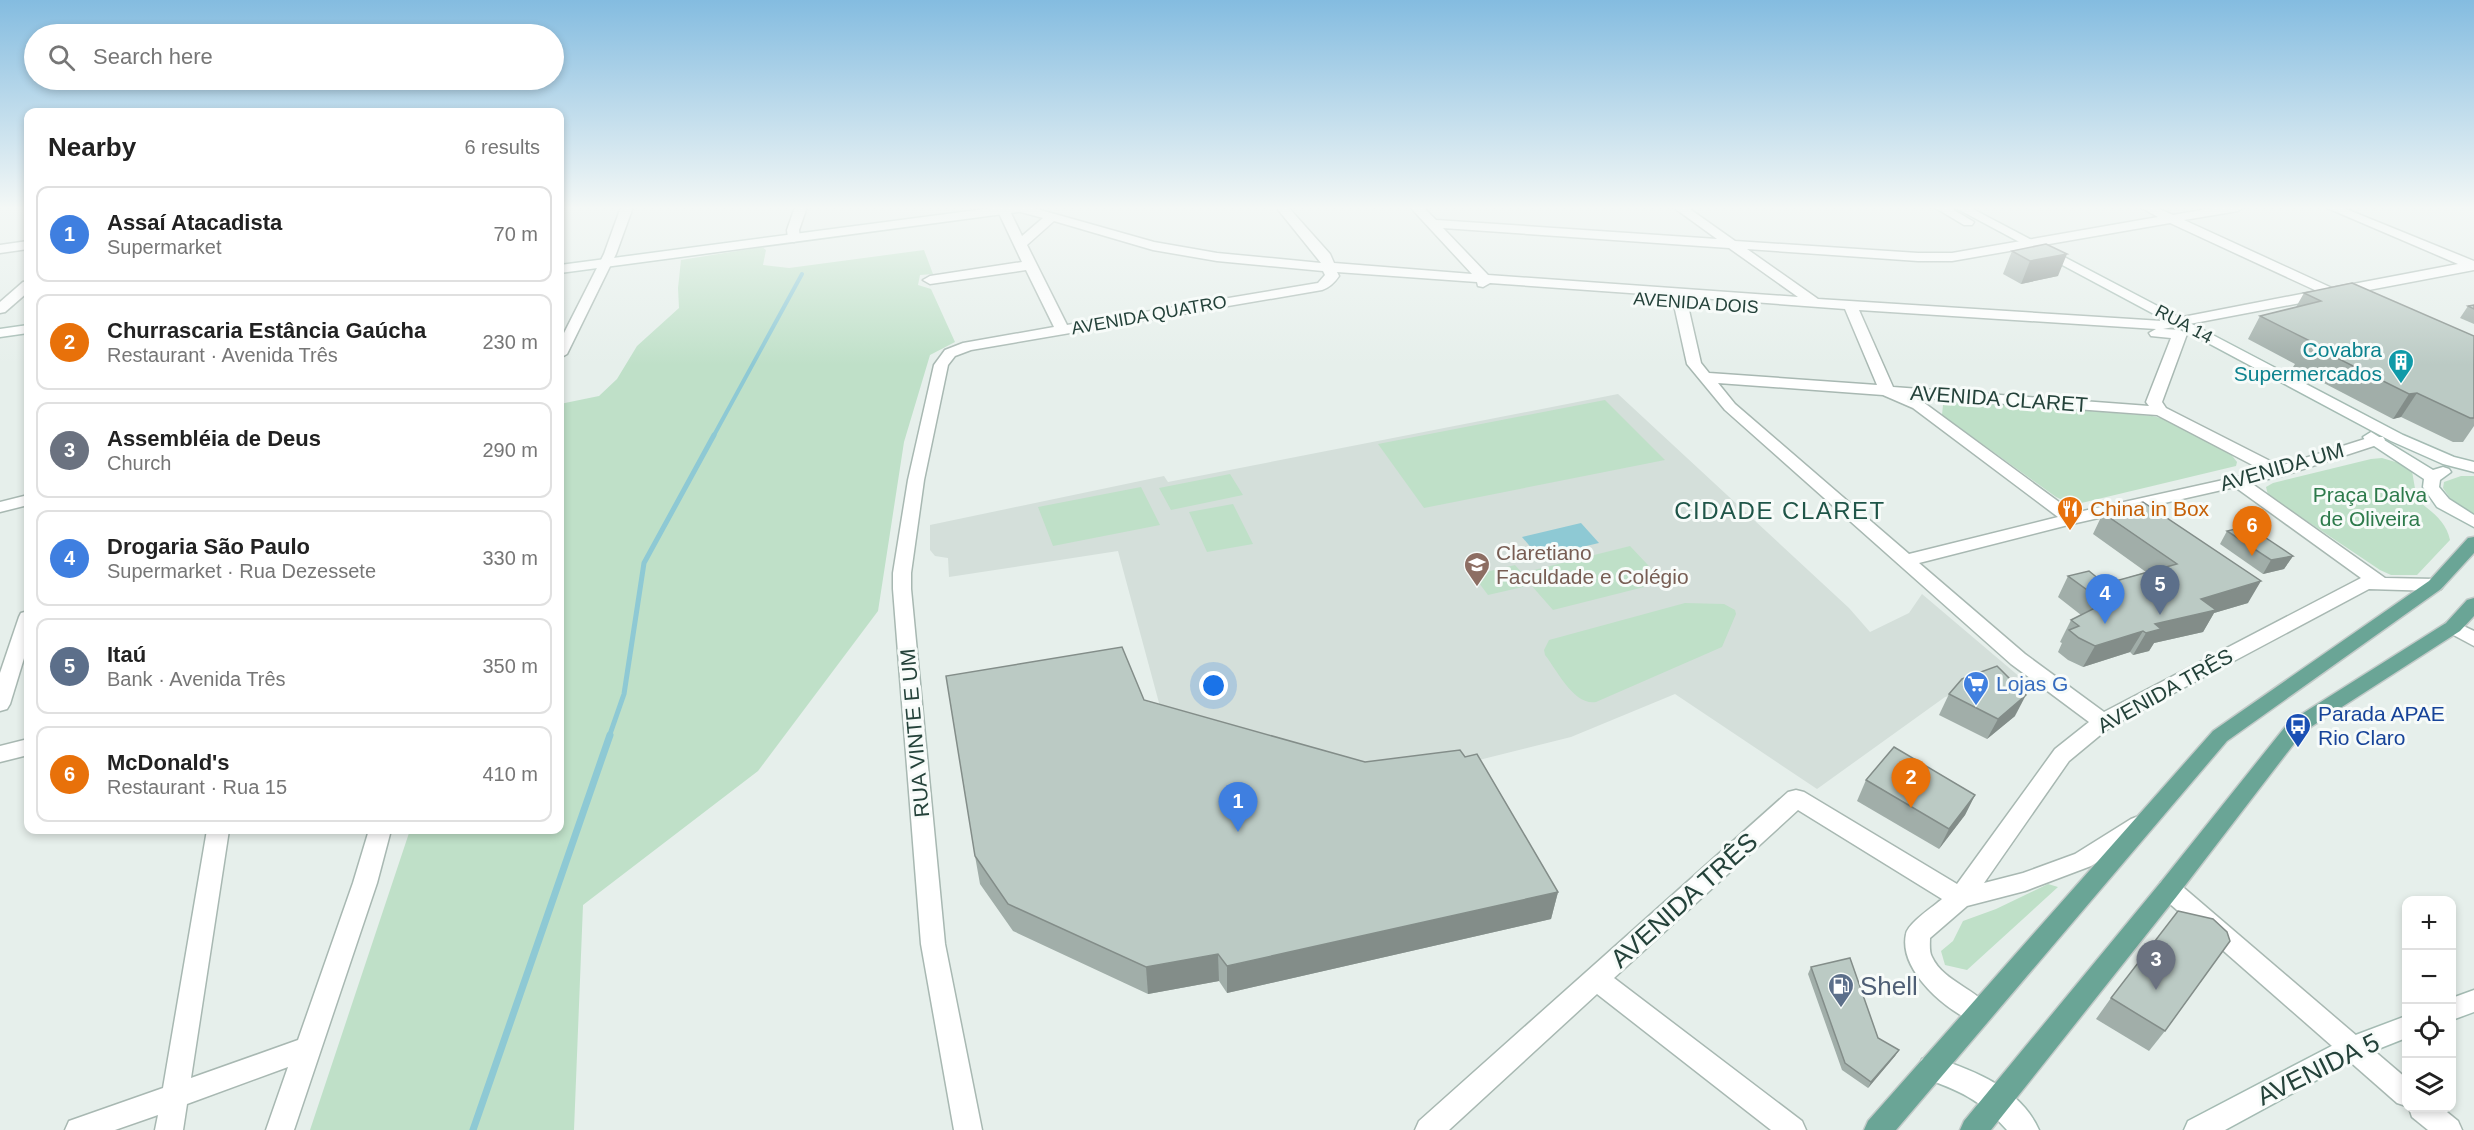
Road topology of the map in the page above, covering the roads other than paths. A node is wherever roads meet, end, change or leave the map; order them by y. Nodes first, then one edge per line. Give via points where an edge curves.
1 (600, 260) edge
2 (607, 260) edge
3 (1028, 260) edge
4 (1173, 260) edge
5 (1326, 260) edge
6 (1464, 260) edge
7 (1756, 260) edge
8 (2040, 260) edge
9 (2060, 260) edge
10 (2261, 260) edge
11 (2458, 260) edge
12 (1031, 265) junction
13 (2473, 266) edge
14 (564, 268) edge
15 (1330, 272) junction
16 (930, 280) dead end
17 (1483, 283) junction
18 (24, 288) edge
19 (2332, 293) junction
20 (1678, 297) junction
21 (1815, 303) junction
22 (2352, 303) edge
23 (0, 309) edge
24 (1852, 310) junction
25 (2162, 325) junction
26 (2180, 328) junction
27 (24, 330) edge
28 (1062, 330) junction
29 (0, 333) edge
30 (24, 339) edge
31 (0, 342) edge
32 (564, 346) edge
33 (962, 347) joint
34 (1703, 377) junction
35 (1887, 391) junction
36 (2160, 411) junction
37 (2378, 440) junction
38 (2474, 468) edge
39 (2279, 472) junction
40 (2432, 477) junction
41 (2237, 481) junction
42 (24, 501) edge
43 (0, 507) edge
44 (2071, 519) junction
45 (2474, 522) edge
46 (2474, 542) edge
47 (1905, 561) junction
48 (2380, 583) junction
49 (2435, 585) junction
50 (2474, 604) edge
51 (2453, 627) junction
52 (24, 629) edge
53 (2474, 640) edge
54 (0, 704) edge
55 (2103, 722) junction
56 (24, 748) edge
57 (0, 754) edge
58 (2146, 821) junction
59 (217, 834) edge
60 (379, 834) edge
61 (2169, 889) junction
62 (1960, 898) junction
63 (1596, 979) junction
64 (2474, 1000) edge
65 (2456, 1007) edge
66 (1979, 1013) junction
67 (2402, 1029) edge
68 (2354, 1047) junction
69 (307, 1049) junction
70 (1931, 1068) junction
71 (2402, 1090) edge
72 (174, 1098) junction
73 (1998, 1100) junction
74 (2428, 1112) edge
75 (79, 1130) edge
76 (169, 1130) edge
77 (280, 1130) edge
78 (968, 1130) edge
79 (1429, 1130) edge
80 (1792, 1130) edge
81 (1878, 1130) edge
82 (1974, 1130) edge
83 (2025, 1130) edge
84 (2198, 1130) edge
85 (2448, 1130) edge

1 - 14 street
2 - 32 street
3 - 12 street
4 - 15 street, AVENIDA DOIS via 1211,266
5 - 15 street
6 - 17 street
7 - 21 street
8 - 25 street, RUA 14
9 - 26 street, RUA 14
10 - 19 street
11 - 13 street
12 - 16 street
12 - 28 street
13 - 19 street
15 - 17 street, AVENIDA DOIS
15 - 28 street, AVENIDA QUATRO via 1322,286
17 - 20 street, AVENIDA DOIS
18 - 23 street
19 - 22 street
19 - 26 street
20 - 21 street, AVENIDA DOIS
20 - 24 street, AVENIDA DOIS
20 - 34 street via 1694,364
21 - 24 street, AVENIDA DOIS
24 - 25 street, AVENIDA DOIS
24 - 26 street, AVENIDA DOIS
24 - 35 street
25 - 26 street, RUA 14
26 - 36 street via 2154,402
26 - 37 street, RUA 14
26 - 38 street, RUA 14 via 2397,438
27 - 29 street
28 - 33 street, AVENIDA QUATRO
30 - 31 street
33 - 78 street, RUA VINTE E UM via 950,353 941,365 916,480 902,574 933,944
34 - 35 street, AVENIDA CLARET
34 - 47 street via 1730,407
35 - 36 street, AVENIDA CLARET
35 - 44 street via 1918,405
36 - 39 street, AVENIDA CLARET
37 - 39 street, AVENIDA UM
37 - 40 street, RUA 14
38 - 40 street via 2453,468
39 - 41 street, AVENIDA UM
40 - 45 street via 2431,487 2443,503
41 - 44 street, AVENIDA UM
41 - 48 street
42 - 43 street
44 - 47 street, AVENIDA UM
46 - 49 main road
47 - 55 street via 2018,659
48 - 49 street, AVENIDA TRÊS
48 - 55 street, AVENIDA TRÊS via 2366,583
49 - 58 main road via 2220,736
50 - 51 main road
51 - 53 street
51 - 61 main road via 2296,727
52 - 54 street
55 - 62 street, AVENIDA TRÊS via 2062,755
56 - 57 street
58 - 62 street via 2083,860 2025,882
58 - 66 main road
59 - 72 street
60 - 69 street
61 - 68 street
61 - 73 main road
62 - 63 street, AVENIDA TRÊS via 1796,798
62 - 66 street, AVENIDA TRÊS via 1918,934 1919,960 1941,986
63 - 79 street, AVENIDA TRÊS
63 - 80 street
64 - 65 street
66 - 70 main road
67 - 68 street, AVENIDA 5
68 - 71 street
68 - 84 street, AVENIDA 5
69 - 72 street
69 - 77 street
70 - 73 street via 1967,1081
70 - 81 main road
72 - 75 street
72 - 76 street
73 - 82 main road
73 - 83 street
74 - 85 street

